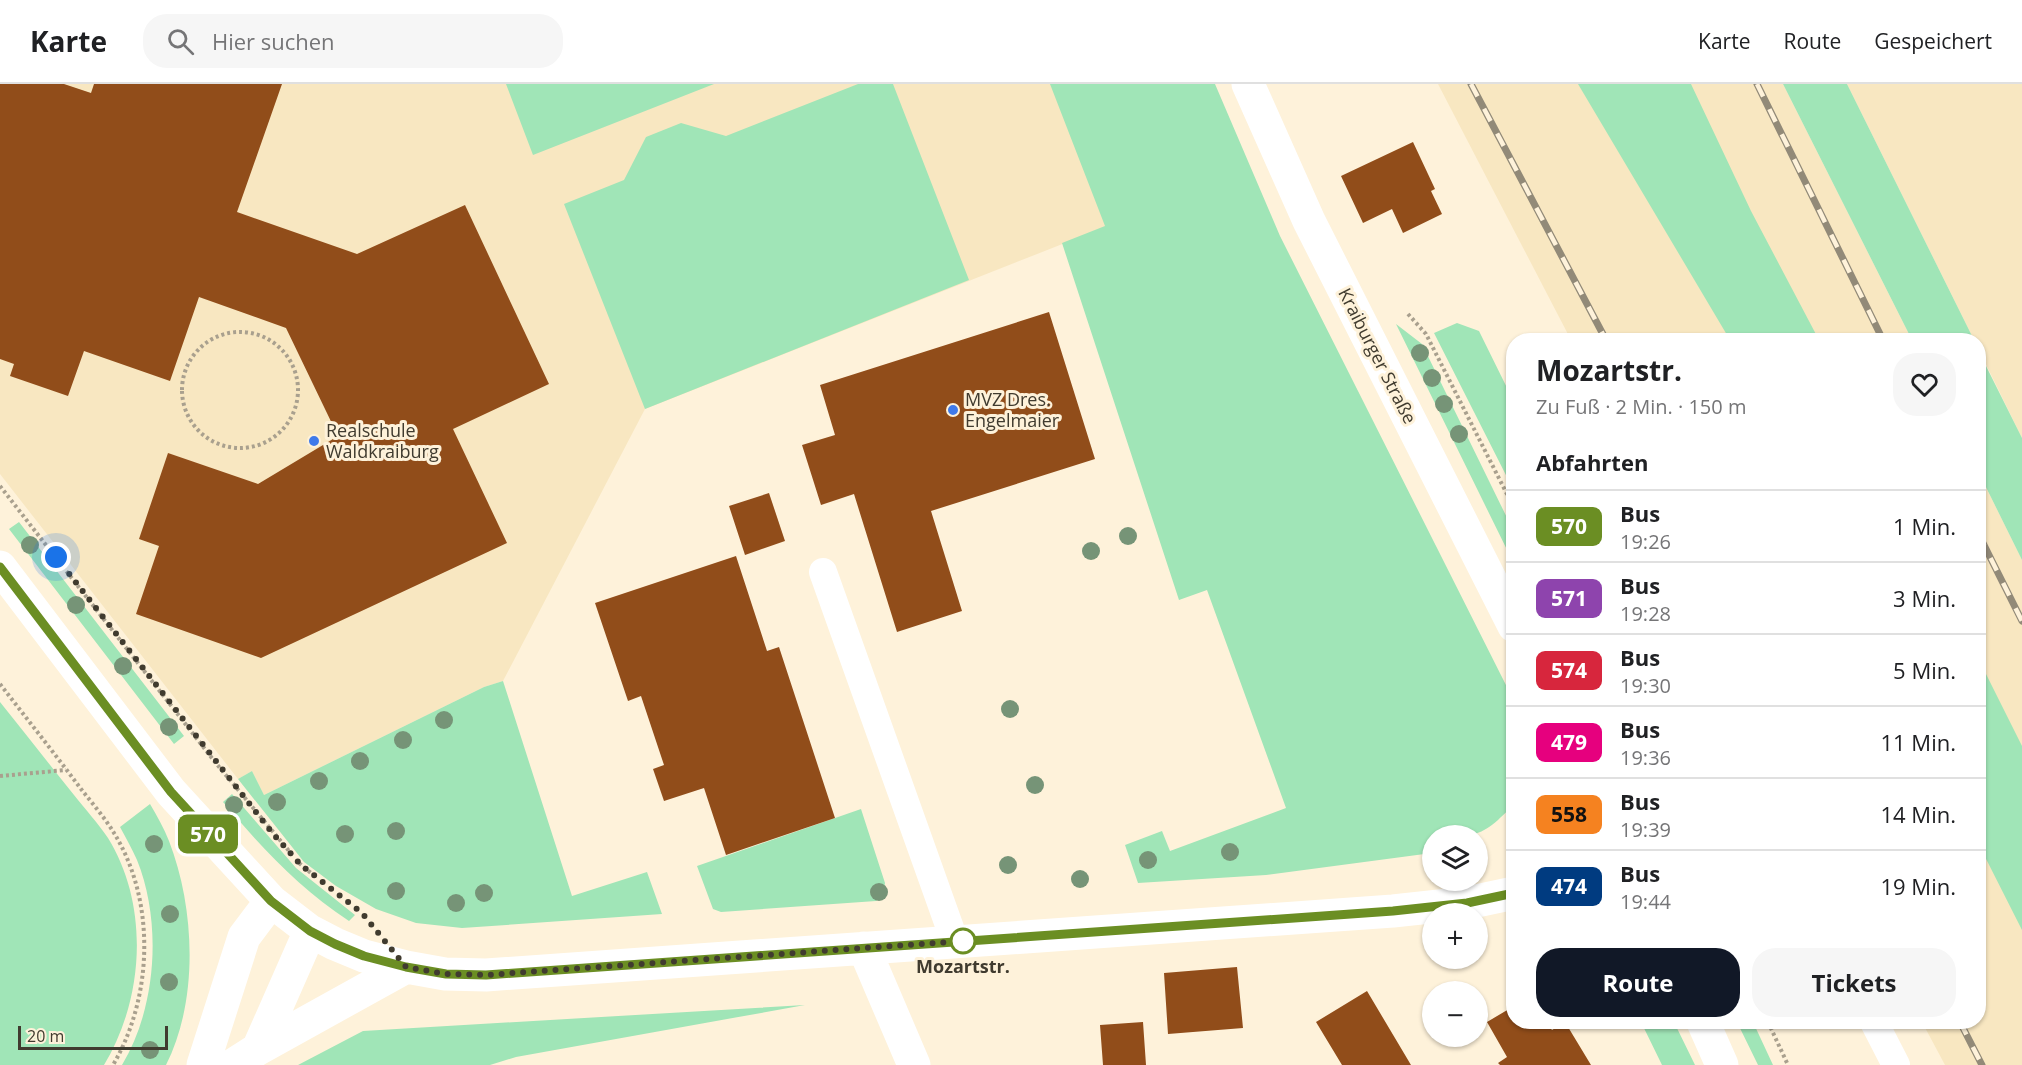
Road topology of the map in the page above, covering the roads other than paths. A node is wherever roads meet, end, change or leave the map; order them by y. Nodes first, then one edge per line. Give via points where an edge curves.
1 (1248, 84) edge
2 (0, 567) edge
3 (823, 572) dead end
4 (1506, 610) edge
5 (1506, 895) edge
6 (271, 901) junction
7 (310, 931) junction
8 (955, 942) junction
9 (864, 948) junction
10 (406, 967) junction
11 (1706, 1029) edge
12 (1878, 1029) edge
13 (245, 1057) edge
14 (202, 1065) edge
15 (914, 1065) edge
16 (1722, 1065) edge
17 (1896, 1065) edge

1 - 4 street, Kraiburger Straße via 1309,221
2 - 6 street via 171,792
3 - 8 lane
5 - 8 street via 1393,911
6 - 7 street
6 - 14 street via 244,937
7 - 10 street via 364,956
7 - 13 street
8 - 9 street
9 - 10 street via 486,975
9 - 15 street
10 - 13 street
11 - 16 street
12 - 17 lane

